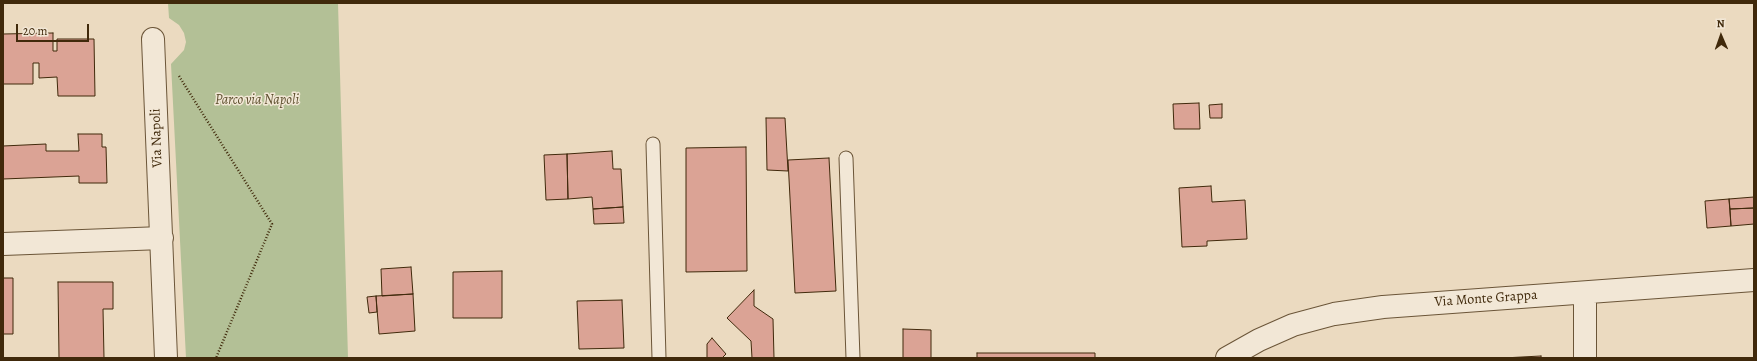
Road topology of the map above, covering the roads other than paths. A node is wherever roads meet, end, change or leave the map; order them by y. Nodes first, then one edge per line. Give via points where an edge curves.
1 (153, 38) dead end
2 (653, 144) dead end
3 (846, 158) dead end
4 (162, 238) junction
5 (3, 244) edge
6 (1754, 280) edge
7 (1585, 293) junction
8 (166, 358) edge
9 (659, 358) edge
10 (853, 358) edge
11 (1227, 358) edge
12 (1585, 358) edge

1 - 4 street, Via Napoli
2 - 9 lane
3 - 10 lane
4 - 5 street
4 - 8 street, Via Napoli
6 - 7 street, Via Monte Grappa
7 - 11 street, Via Monte Grappa via 1383,307 1334,314 1293,325
7 - 12 street

